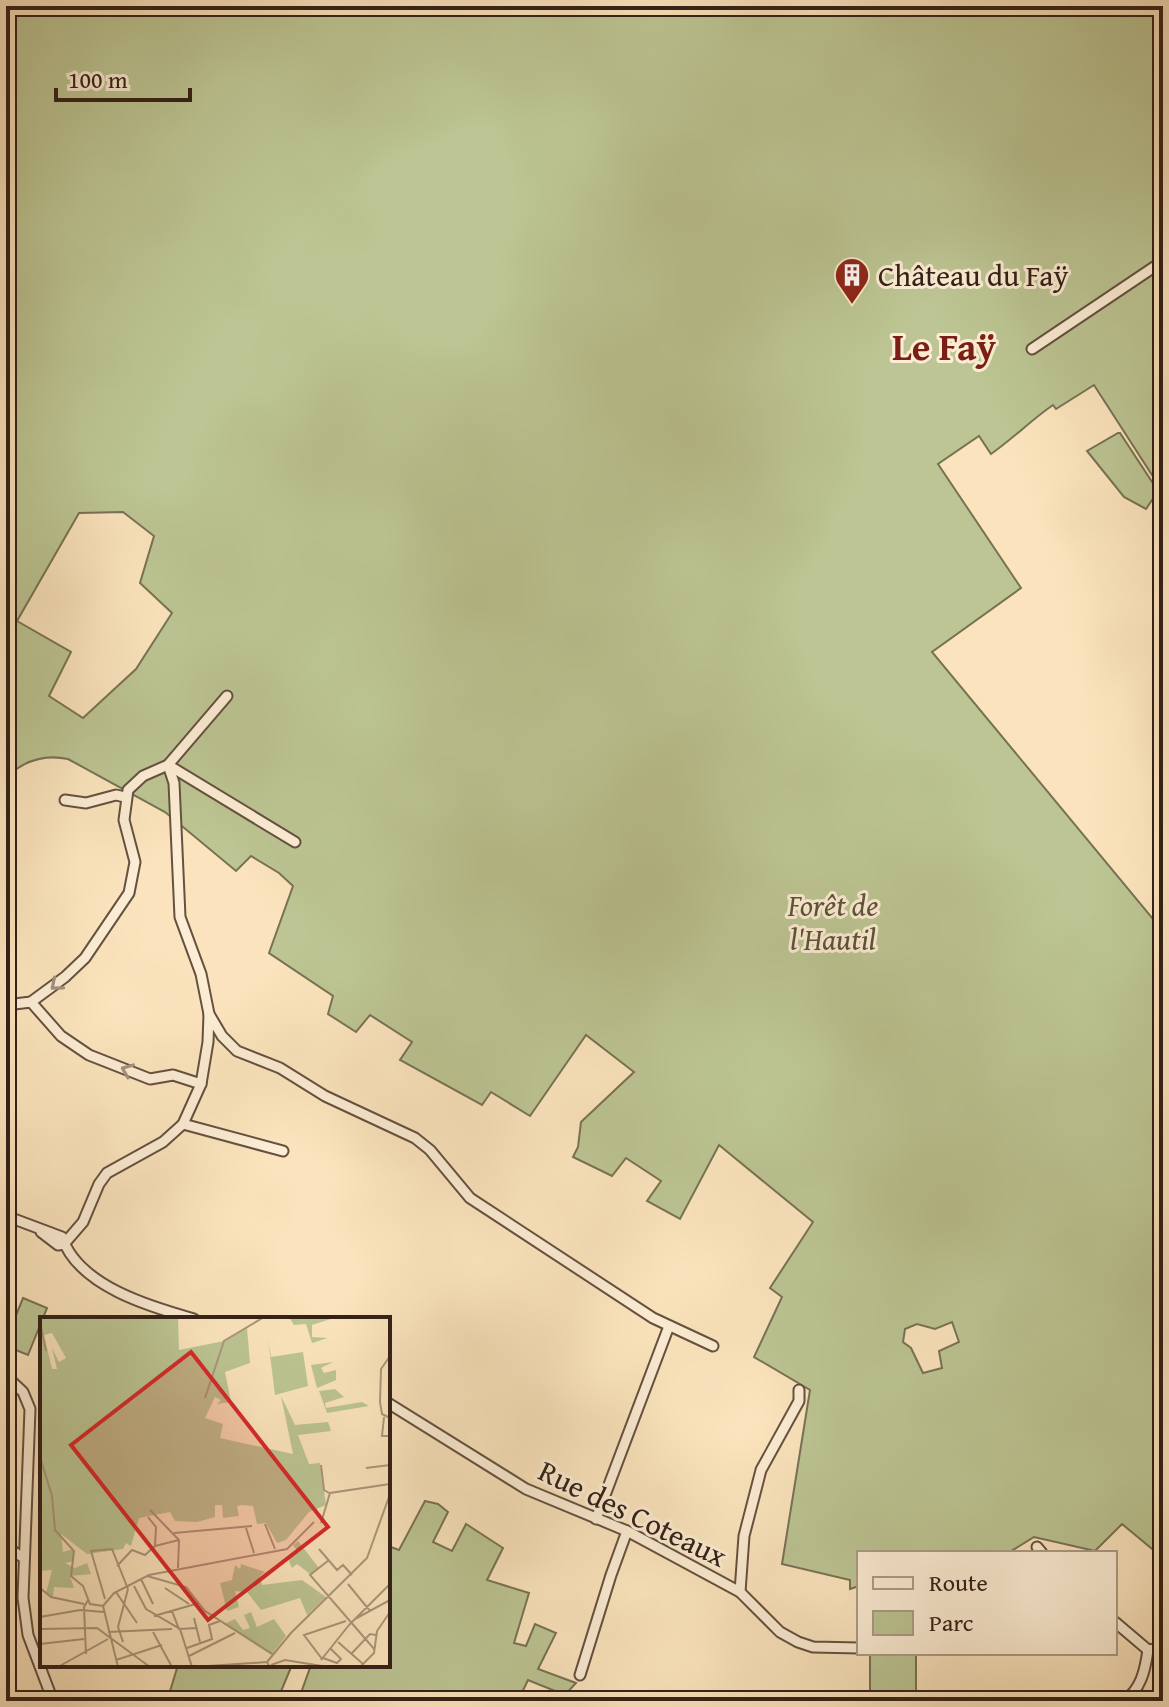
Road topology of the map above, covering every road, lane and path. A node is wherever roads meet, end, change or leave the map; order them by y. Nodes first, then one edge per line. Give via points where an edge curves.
1 (1163, 261) edge
2 (1032, 349) dead end
3 (227, 696) dead end
4 (168, 765) junction
5 (125, 797) junction
6 (65, 800) dead end
7 (295, 842) dead end
8 (31, 1002) junction
9 (6, 1005) edge
10 (209, 1014) junction
11 (201, 1084) junction
12 (183, 1124) junction
13 (283, 1151) dead end
14 (6, 1216) edge
15 (64, 1244) junction
16 (187, 1317) edge
17 (669, 1326) junction
18 (713, 1346) dead end
19 (6, 1376) edge
20 (799, 1390) dead end
21 (390, 1404) edge
22 (596, 1519) junction
23 (627, 1531) junction
24 (6, 1547) edge
25 (24, 1558) junction
26 (740, 1592) junction
27 (1117, 1624) edge
28 (857, 1648) edge
29 (1163, 1648) edge
30 (1148, 1650) junction
31 (40, 1667) edge
32 (40, 1667) edge
33 (580, 1675) dead end
34 (53, 1701) edge
35 (1124, 1701) edge

1 - 2 street
3 - 4 street
4 - 5 street via 143,776
4 - 7 street
4 - 10 street via 174,783 180,917
5 - 6 street via 86,803
5 -> 8 street via 124,820 135,862 132,884 78,964
8 - 9 street
11 -> 8 street via 173,1075 150,1079 89,1055 61,1036
10 - 11 street
10 - 17 street via 237,1051 415,1138 470,1198
11 - 12 street
12 - 13 street
12 - 15 street via 163,1142 107,1173 83,1222
14 - 15 street via 62,1237
15 - 16 street via 78,1263 118,1294
17 - 18 street
17 - 22 street
19 - 25 street via 23,1392 30,1409
20 - 26 street via 799,1401 761,1470 744,1536
21 - 22 street, Rue des Coteaux via 526,1489
22 - 23 street, Rue des Coteaux
23 - 26 street, Rue des Coteaux
23 - 33 street
24 - 25 street
25 - 31 street via 28,1635
26 - 28 street, Rue des Coteaux via 780,1632 798,1642
27 - 30 street
29 - 30 street
30 - 35 street via 1136,1692
32 - 34 street

